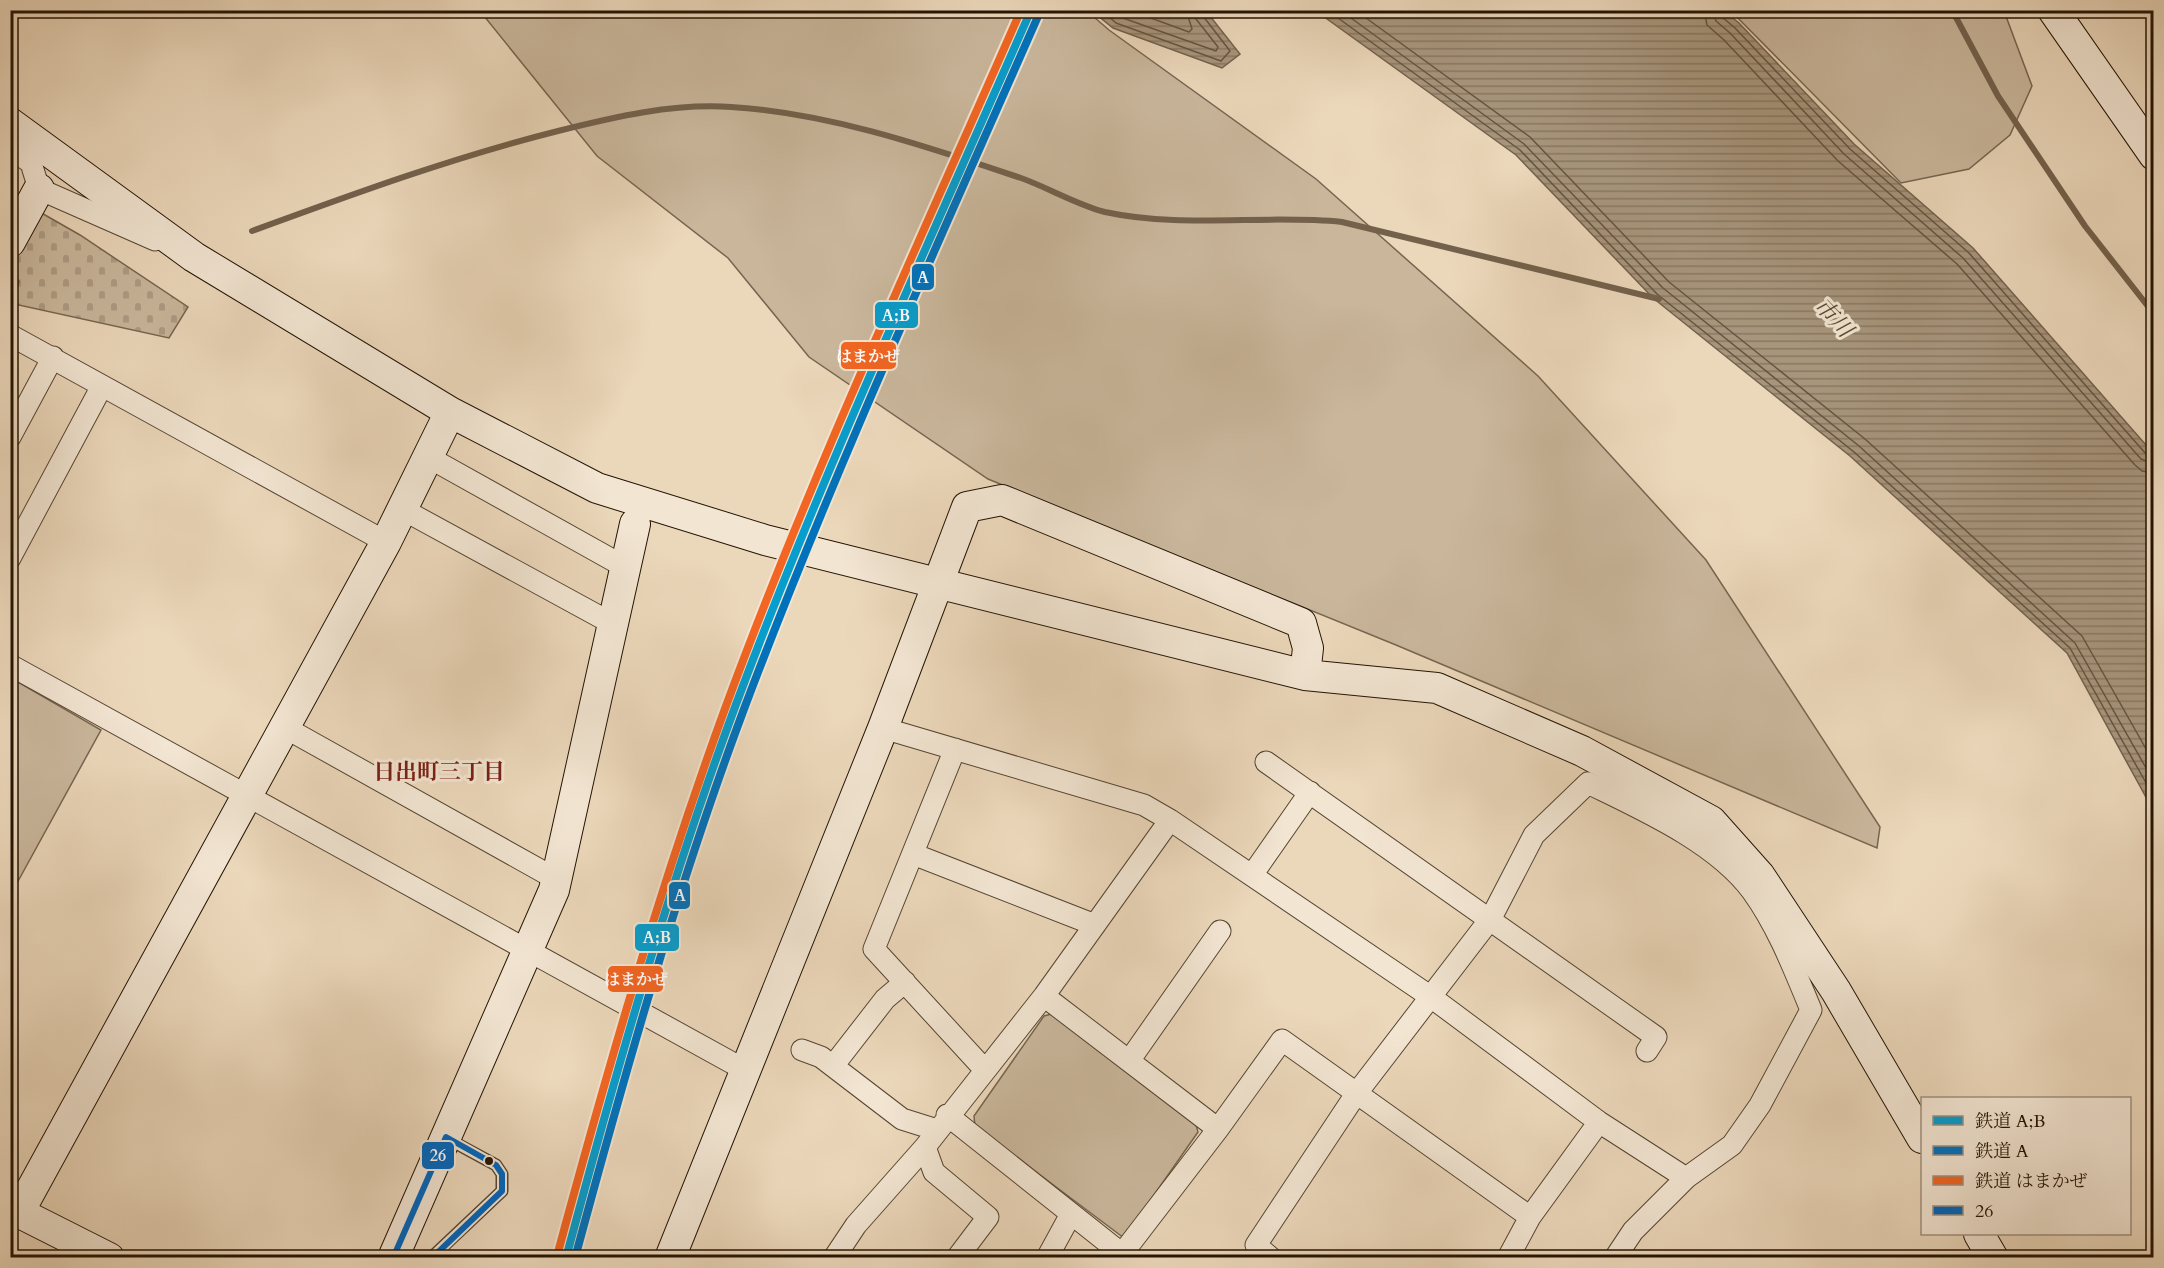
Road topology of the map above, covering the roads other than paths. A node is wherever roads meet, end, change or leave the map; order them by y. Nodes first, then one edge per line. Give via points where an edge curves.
1 (2053, 10) edge
2 (10, 123) edge
3 (10, 147) edge
4 (2154, 155) edge
5 (39, 189) junction
6 (13, 233) edge
7 (194, 257) junction
8 (10, 334) edge
9 (53, 357) junction
10 (102, 386) junction
11 (450, 412) junction
12 (10, 437) edge
13 (428, 456) junction
14 (402, 509) junction
15 (635, 524) dead end
16 (386, 542) junction
17 (10, 558) edge
18 (625, 567) junction
19 (936, 584) junction
20 (613, 624) junction
21 (10, 665) edge
22 (1305, 675) junction
23 (284, 727) junction
24 (883, 728) junction
25 (955, 749) junction
26 (1266, 762) dead end
27 (1310, 792) junction
28 (247, 795) junction
29 (1170, 820) junction
30 (913, 854) junction
31 (1252, 875) junction
32 (556, 879) junction
33 (1755, 883) junction
34 (1491, 918) junction
35 (1095, 925) junction
36 (1220, 931) dead end
37 (528, 951) junction
38 (905, 982) junction
39 (1044, 996) junction
40 (1431, 997) junction
41 (802, 1050) dead end
42 (1647, 1051) dead end
43 (1129, 1061) junction
44 (833, 1066) junction
45 (744, 1070) junction
46 (985, 1070) junction
47 (1356, 1094) junction
48 (1599, 1122) junction
49 (1218, 1130) junction
50 (936, 1131) junction
51 (1921, 1135) edge
52 (446, 1137) junction
53 (1686, 1178) junction
54 (1071, 1214) junction
55 (13, 1216) edge
56 (1530, 1217) junction
57 (1980, 1235) edge
58 (109, 1257) edge
59 (393, 1257) edge
60 (431, 1257) edge
61 (670, 1257) edge
62 (834, 1257) edge
63 (957, 1257) edge
64 (1047, 1257) edge
65 (1271, 1257) edge
66 (1508, 1257) edge
67 (1615, 1257) edge
68 (1993, 1257) edge

1 - 4 street
2 - 7 street
3 - 5 street via 31,163
5 - 6 street
5 - 7 street
7 - 11 street
8 - 9 street
9 - 10 street
9 - 12 street
10 - 16 street
10 - 17 street
11 - 13 street
11 - 19 street via 597,488 765,540
13 - 14 street
13 - 18 street
14 - 16 street
14 - 20 street
15 - 18 street
16 - 23 street
18 - 20 street
19 - 22 street
19 - 22 street via 967,507 1002,500 1301,623 1308,648
19 - 24 street
20 - 32 street
21 - 28 street
22 - 33 street via 1437,688 1582,751 1711,820
23 - 28 street
23 - 32 street
24 - 25 street
24 - 45 street
25 - 29 street via 1144,805
25 - 30 street
26 - 27 street
27 - 31 street
27 - 34 street
28 - 37 street
28 - 55 street
29 - 31 street
29 - 35 street
30 - 35 street
30 - 38 street via 874,949
31 - 40 street
32 - 37 street
33 - 34 street via 1668,823 1588,783 1534,835
33 - 51 street via 1836,991
33 - 53 street via 1811,1010 1760,1105 1732,1145
34 - 40 street
34 - 42 street via 1656,1037
35 - 39 street
36 - 43 street
37 - 45 street
37 - 52 street
38 - 44 street via 885,999
38 - 46 street
39 - 43 street
39 - 46 street
40 - 47 street
40 - 48 street
41 - 44 street
43 - 49 street
44 - 50 street via 902,1119
45 - 61 street
46 - 50 street
47 - 49 street via 1282,1040
47 - 56 street
47 - 65 street via 1256,1245
48 - 53 street
48 - 56 street
49 - 54 street via 1122,1254
50 - 54 street
50 - 62 street via 856,1225
50 - 63 street via 934,1172 988,1217
52 - 59 street
52 - 60 lane via 496,1165 502,1174 502,1191
53 - 67 street via 1633,1231
54 - 64 street
55 - 58 street
56 - 66 street
57 - 68 street

